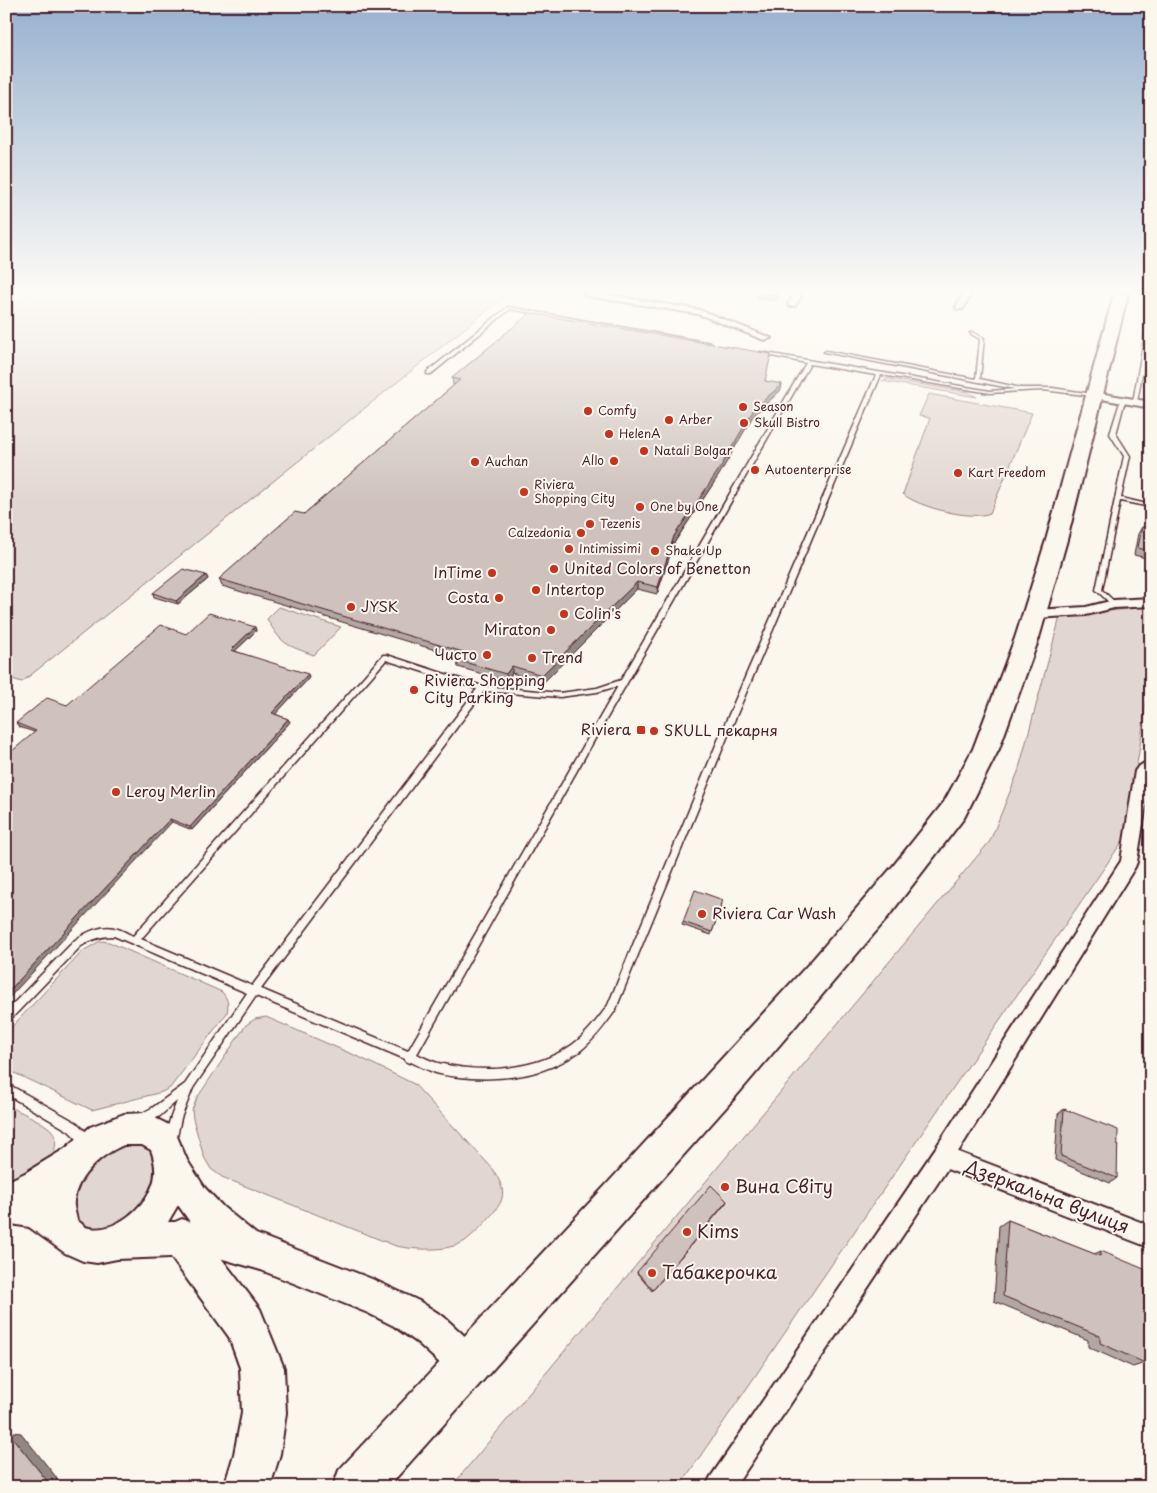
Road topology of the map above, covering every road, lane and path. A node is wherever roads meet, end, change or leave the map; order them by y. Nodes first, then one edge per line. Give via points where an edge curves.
1 (440, 364) edge
2 (808, 364) edge
3 (819, 364) edge
4 (892, 364) edge
5 (979, 364) edge
6 (1102, 364) edge
7 (1142, 364) edge
8 (429, 373) dead end
9 (879, 374) junction
10 (978, 379) junction
11 (1023, 389) junction
12 (1093, 395) junction
13 (1123, 400) junction
14 (1135, 402) junction
15 (1151, 404) edge
16 (1151, 496) edge
17 (1118, 499) junction
18 (1151, 602) edge
19 (1114, 604) junction
20 (1035, 614) junction
21 (624, 682) junction
22 (482, 688) junction
23 (1151, 765) edge
24 (134, 941) junction
25 (253, 992) junction
26 (6, 1018) edge
27 (409, 1058) junction
28 (189, 1085) junction
29 (6, 1088) edge
30 (118, 1130) junction
31 (84, 1151) junction
32 (943, 1157) junction
33 (171, 1159) junction
34 (6, 1200) edge
35 (6, 1206) edge
36 (61, 1229) junction
37 (1151, 1237) edge
38 (182, 1239) junction
39 (109, 1244) junction
40 (257, 1252) junction
41 (468, 1365) junction
42 (247, 1487) edge
43 (356, 1487) edge
44 (719, 1487) edge

1 - 8 lane
2 - 21 lane
3 - 9 lane
4 - 10 lane
5 - 10 lane
6 - 12 highway
7 - 14 lane
9 - 11 lane via 990,392
9 - 27 lane via 612,1008 582,1043 566,1055 528,1072 478,1074 437,1068
10 - 11 lane
11 - 12 lane
12 - 13 street
12 - 20 highway
13 - 14 street
13 - 17 lane via 1113,434 1127,456
14 - 15 street
16 - 17 lane via 1149,506
17 - 19 lane via 1099,590
18 - 19 street
19 - 20 street via 1086,611
20 - 41 highway via 986,751 944,825 875,911 756,1047
21 - 22 lane via 560,695
21 - 27 lane
22 - 24 lane via 385,656
22 - 25 lane
23 - 32 street via 1143,771 1129,862
24 - 25 lane
24 - 26 lane via 114,932 89,935
25 - 27 lane
25 - 28 lane
28 - 30 lane via 156,1112
28 - 33 lane via 176,1118
29 - 31 lane via 82,1134
30 - 31 main road
30 - 33 main road via 145,1129 156,1134 164,1142
31 - 34 main road via 37,1185
31 - 36 main road via 67,1171 60,1186 56,1216
32 - 37 street, Дзеркальна вулиця
32 - 44 street
33 - 39 main road via 166,1192 154,1212 137,1230
33 - 40 main road via 186,1192 206,1215 230,1236
35 - 36 main road via 31,1211
36 - 39 main road via 81,1244
38 - 39 main road via 149,1238
38 - 40 main road via 223,1242
38 - 42 highway via 245,1324 262,1368 264,1413
40 - 41 main road via 385,1303 416,1319
41 - 43 highway

